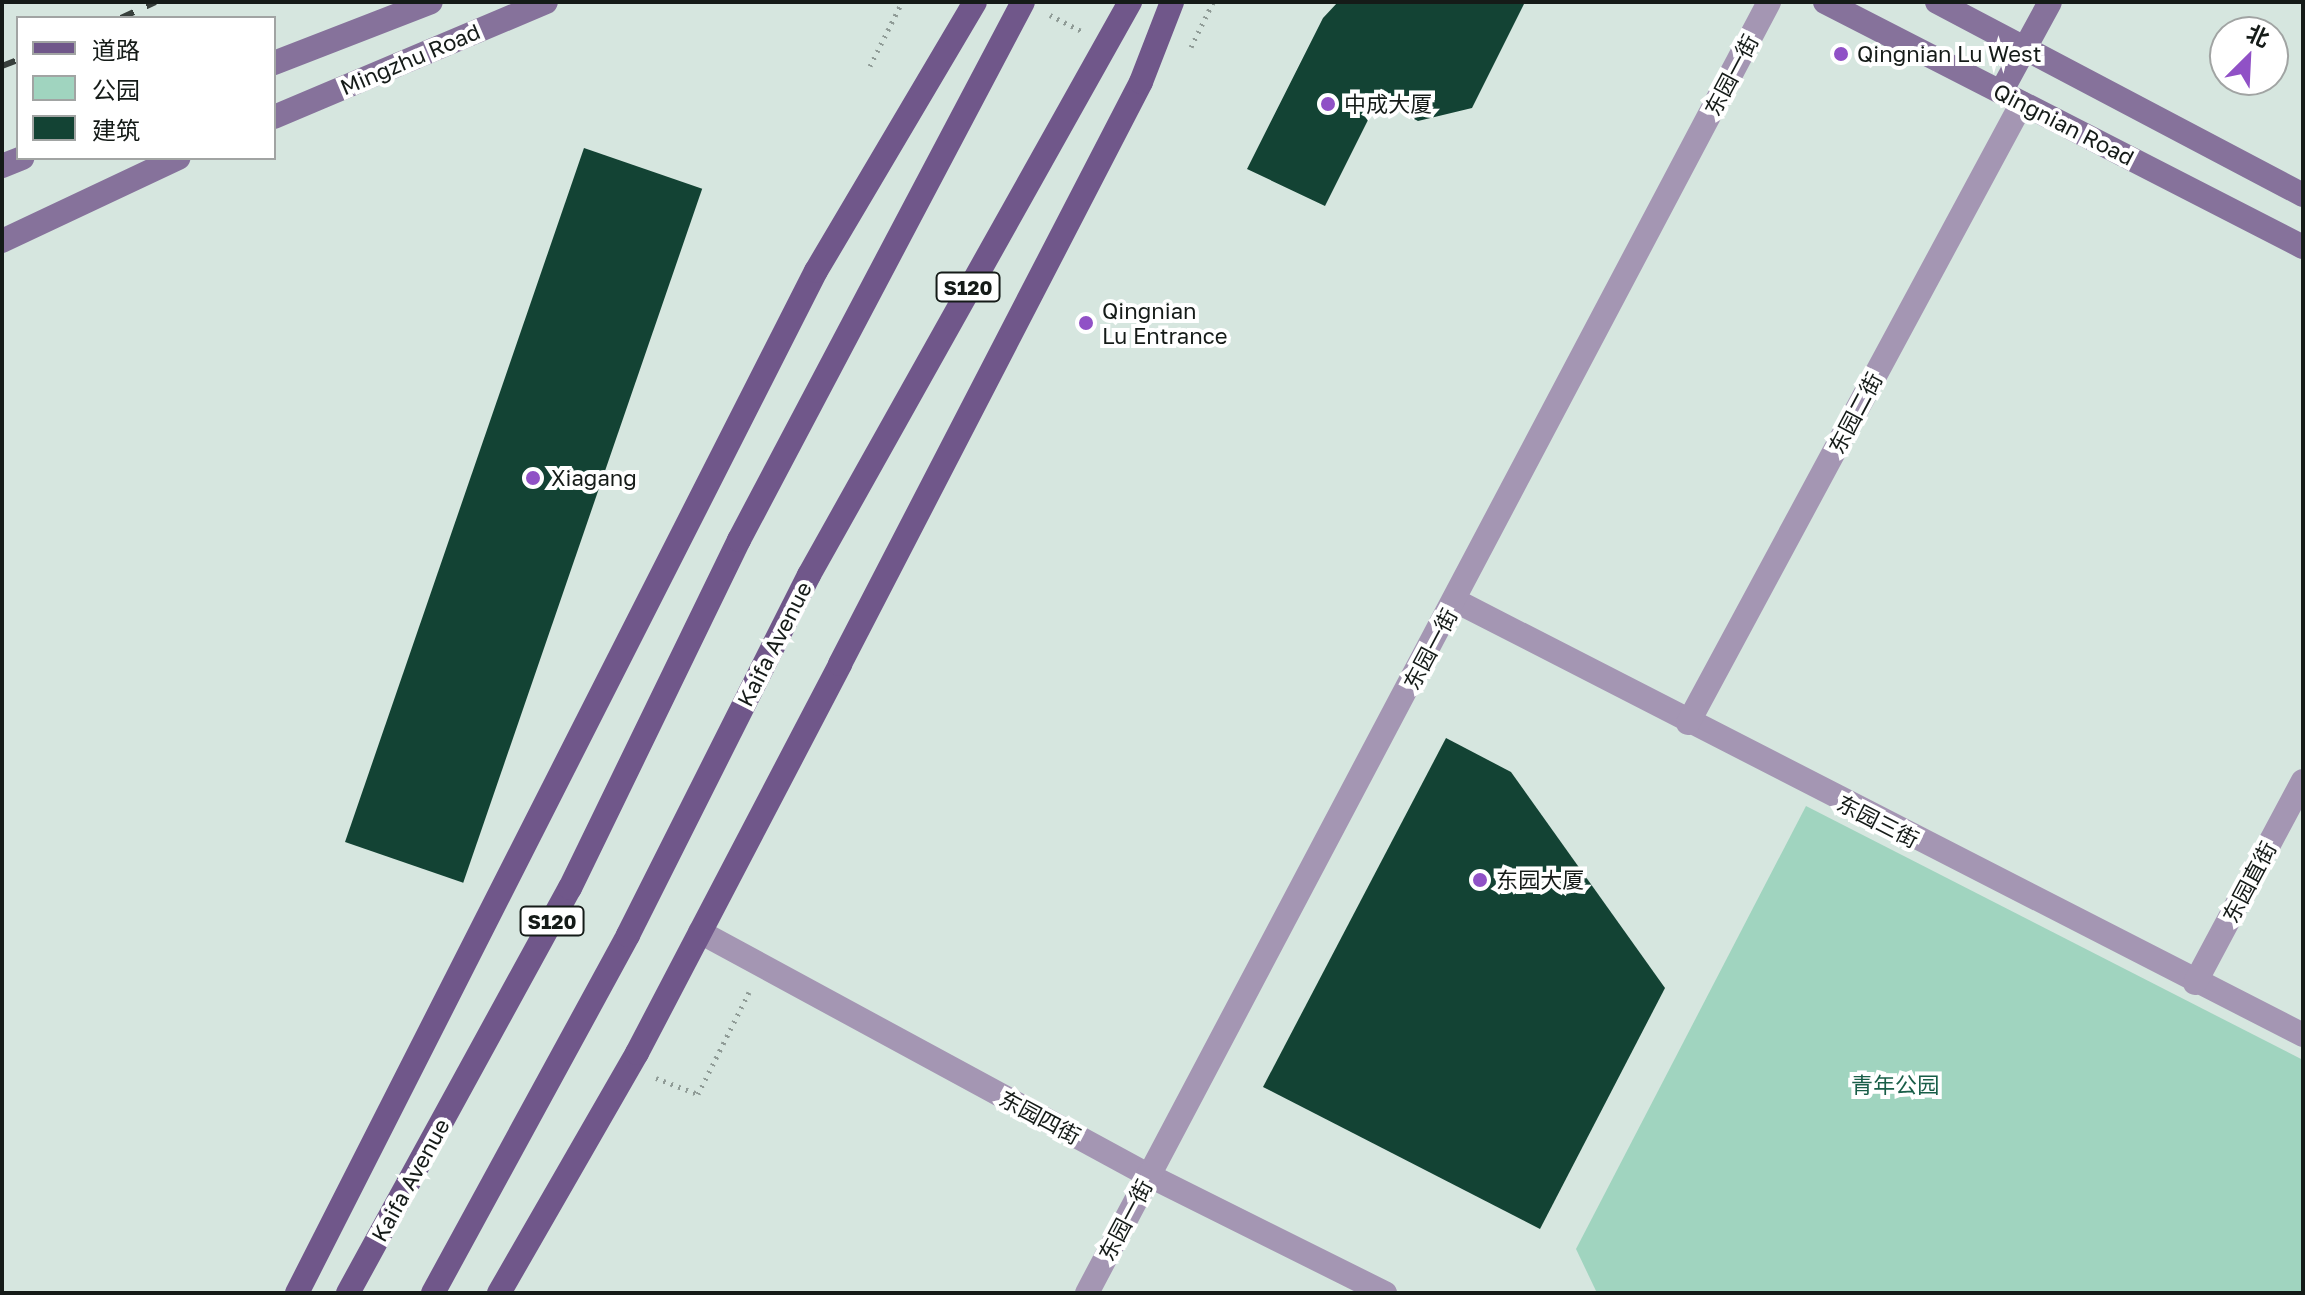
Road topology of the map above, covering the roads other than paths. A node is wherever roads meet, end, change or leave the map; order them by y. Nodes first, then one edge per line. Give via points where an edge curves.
1 (431, 2) edge
2 (546, 2) edge
3 (975, 2) edge
4 (1023, 2) edge
5 (1130, 2) edge
6 (1172, 2) edge
7 (1769, 2) edge
8 (1825, 2) edge
9 (1937, 2) edge
10 (2050, 2) edge
11 (2025, 49) junction
12 (276, 62) edge
13 (2012, 98) junction
14 (276, 116) edge
15 (174, 160) edge
16 (2303, 195) edge
17 (2, 241) edge
18 (2303, 247) edge
19 (1456, 601) junction
20 (1688, 723) junction
21 (2303, 781) edge
22 (700, 932) junction
23 (2195, 983) junction
24 (2303, 1035) edge
25 (1148, 1175) junction
26 (298, 1292) edge
27 (348, 1293) edge
28 (433, 1293) edge
29 (499, 1293) edge
30 (1087, 1293) edge
31 (1385, 1293) edge

1 - 12 main road, Mingzhu Road
2 - 14 main road, Mingzhu Road
3 - 26 main road via 816,271
4 - 27 main road, Kaifa Avenue / S120 via 739,540 570,888
5 - 28 main road, Kaifa Avenue / S120 via 809,575 628,935
6 - 22 main road via 1087,191
7 - 19 street, 东园一街
8 - 13 main road, Qingnian Road
9 - 11 main road
10 - 11 main road
11 - 13 main road
11 - 16 main road
13 - 18 main road, Qingnian Road
13 - 20 street, 东园二街
15 - 17 main road
19 - 20 street, 东园三街
19 - 25 street, 东园一街
20 - 23 street, 东园三街
21 - 23 street, 东园直街
22 - 25 street, 东园四街
22 - 29 main road
23 - 24 street, 东园三街
25 - 30 street, 东园一街
25 - 31 street, 东园四街

